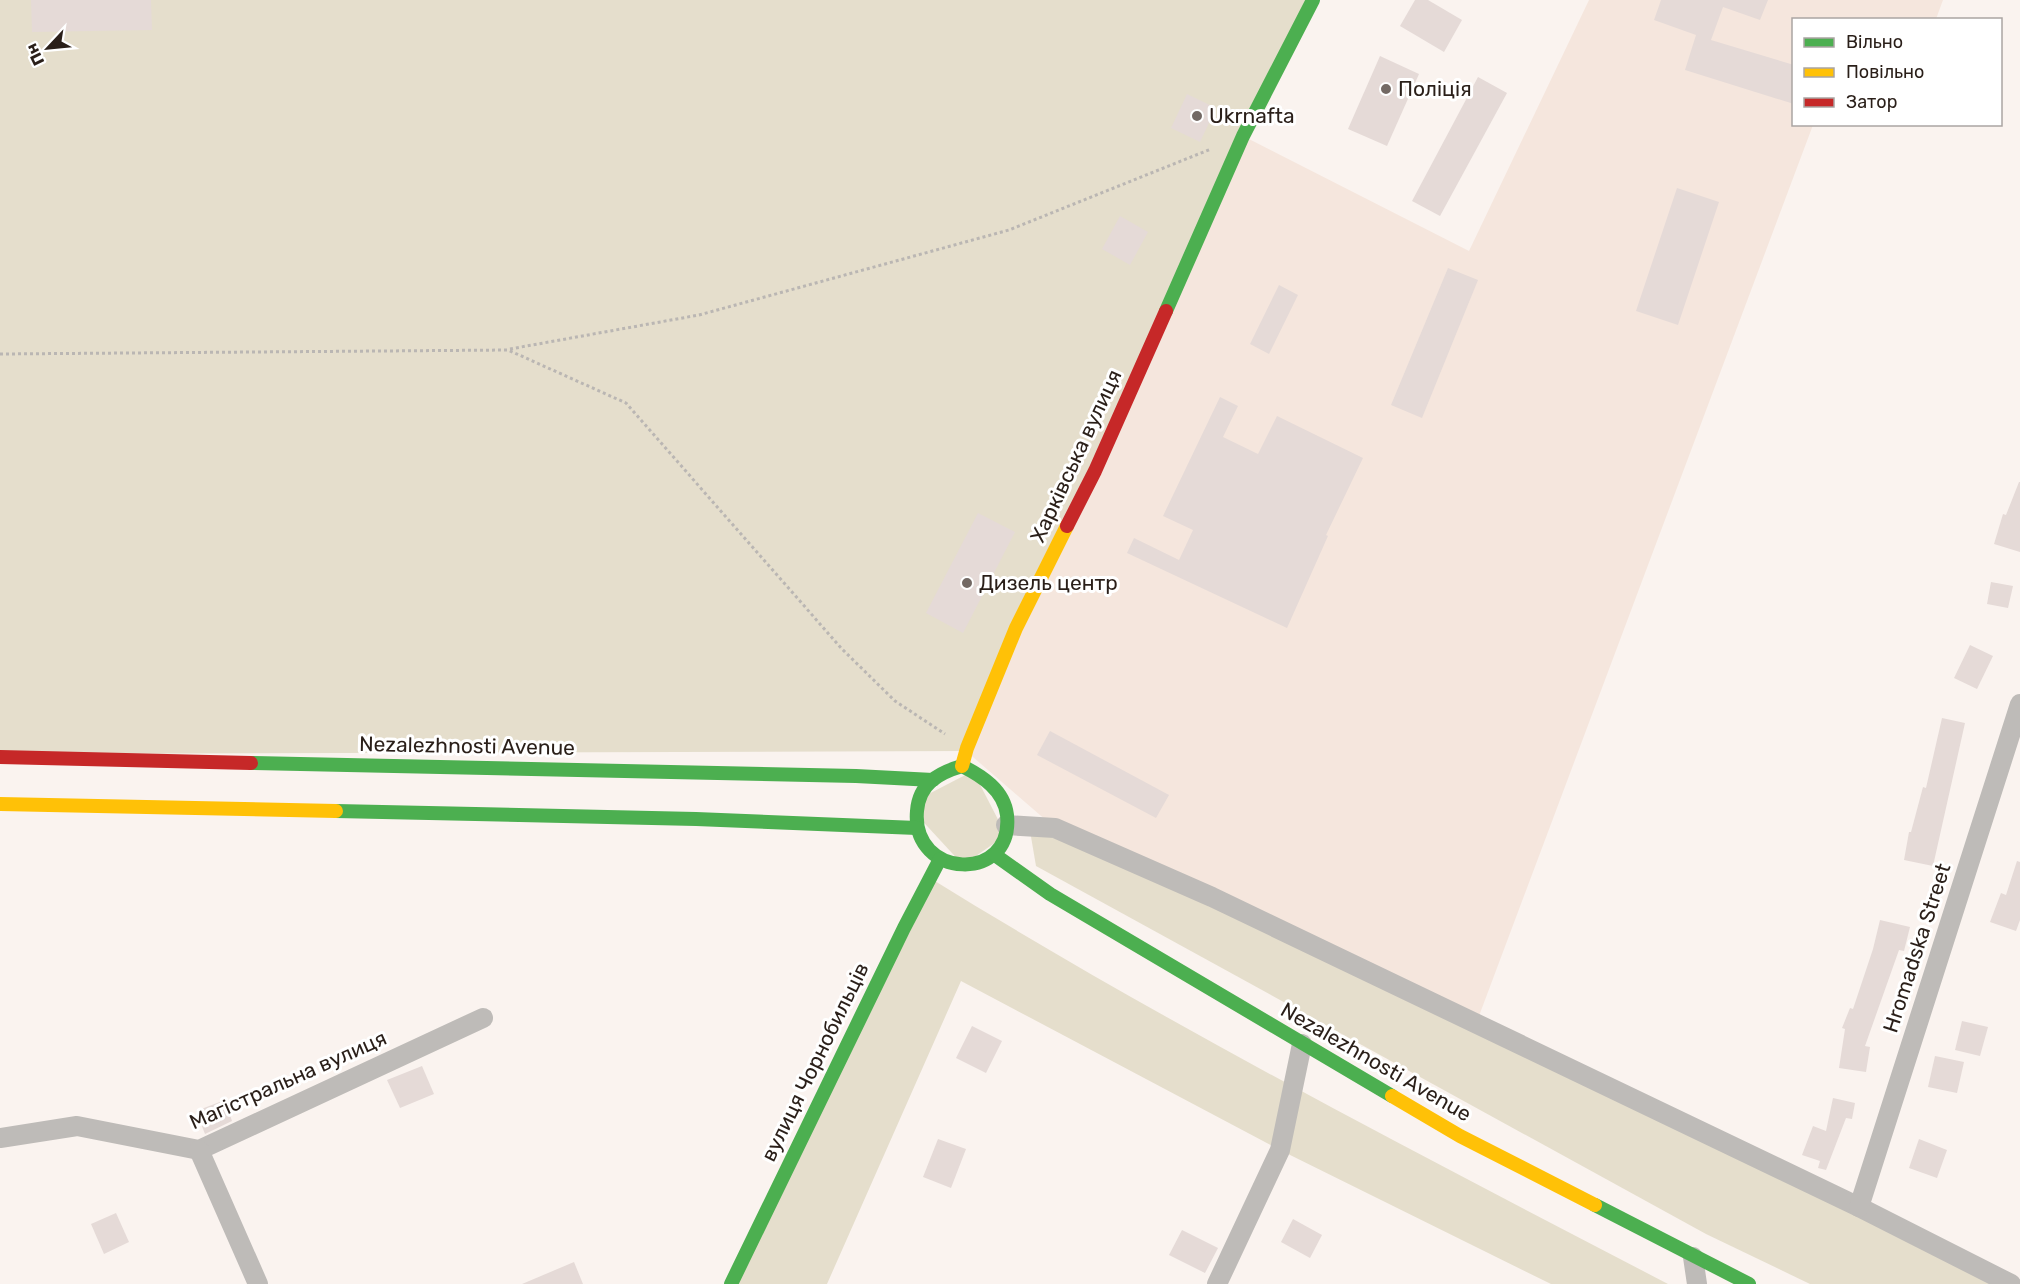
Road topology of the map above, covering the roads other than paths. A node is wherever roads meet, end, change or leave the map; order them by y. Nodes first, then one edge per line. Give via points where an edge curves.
1 (1313, 0) edge
2 (2020, 704) edge
3 (0, 757) edge
4 (962, 766) junction
5 (933, 780) junction
6 (0, 804) edge
7 (1006, 825) junction
8 (917, 828) junction
9 (995, 855) junction
10 (940, 859) junction
11 (483, 1018) dead end
12 (1302, 1044) junction
13 (0, 1138) edge
14 (199, 1150) junction
15 (1859, 1207) junction
16 (1693, 1257) junction
17 (258, 1284) edge
18 (731, 1284) edge
19 (1217, 1284) edge
20 (1697, 1284) edge
21 (1749, 1284) edge
22 (2011, 1284) edge

1 - 4 street, Харківська вулиця via 1243,136 1095,471 1016,628
2 - 15 street, Hromadska Street
3 - 5 street, Nezalezhnosti Avenue
4 - 5 street
4 - 7 street via 983,776 1002,796
5 - 8 street via 919,799
6 - 8 street via 696,819
7 - 9 street via 1006,835
7 - 15 street via 1055,828 1212,897
8 - 10 street via 926,848
9 - 10 street via 981,863 963,865
9 - 12 street, Nezalezhnosti Avenue via 1050,894
10 - 18 street, вулиця Чорнобильців
11 - 14 street, Магістральна вулиця
12 - 16 street, Nezalezhnosti Avenue via 1460,1136
12 - 19 street via 1280,1150
13 - 14 street, Магістральна вулиця via 77,1126
14 - 17 street
15 - 22 street
16 - 20 street
16 - 21 street, Nezalezhnosti Avenue

